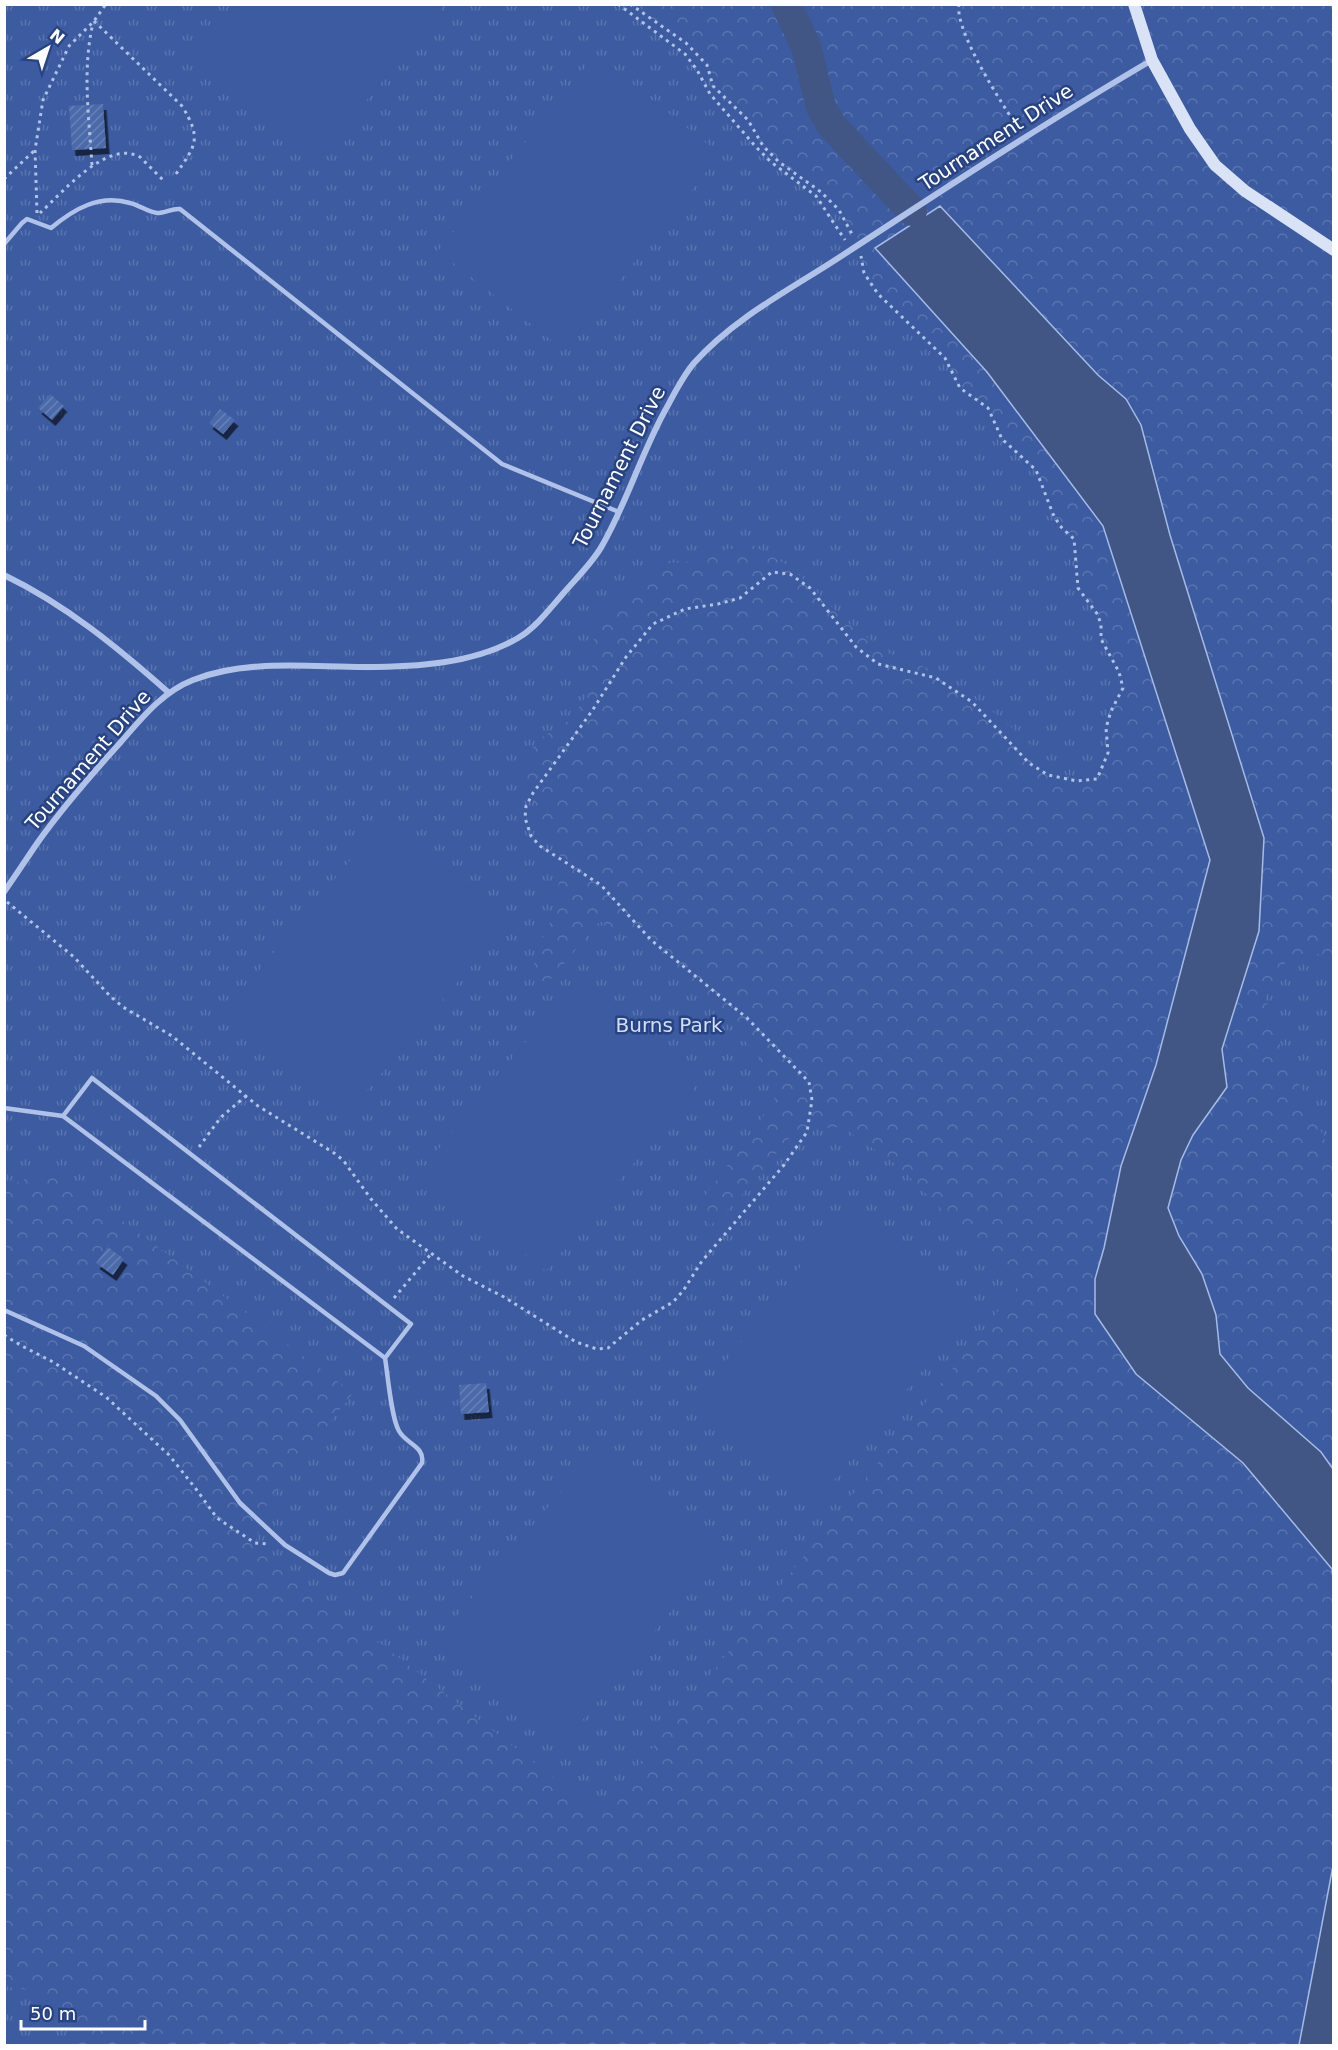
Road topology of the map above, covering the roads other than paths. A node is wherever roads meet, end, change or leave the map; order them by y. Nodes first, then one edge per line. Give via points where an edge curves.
1 (1134, 4) edge
2 (1152, 60) junction
3 (4, 244) edge
4 (1334, 250) edge
5 (620, 512) junction
6 (4, 575) edge
7 (168, 692) junction
8 (4, 892) edge
9 (4, 1108) edge
10 (63, 1116) junction
11 (4, 1310) edge
12 (385, 1358) junction

1 - 2 street
2 - 4 street via 1215,165 1245,191
2 - 5 street, Tournament Drive via 858,245 715,341 692,366 653,432
3 - 5 lane via 27,219 51,228 80,207 108,200 153,212 180,209 502,464
5 - 7 street, Tournament Drive via 601,549 539,622 505,646 461,658 388,667 256,667 224,671
6 - 7 street via 92,627
7 - 8 street, Tournament Drive via 83,785
9 - 10 lane
10 - 12 lane
10 - 12 lane via 92,1078 411,1324
11 - 12 lane via 90,1349 164,1401 240,1503 285,1545 335,1575 342,1573 422,1463 420,1451 402,1436 396,1424

